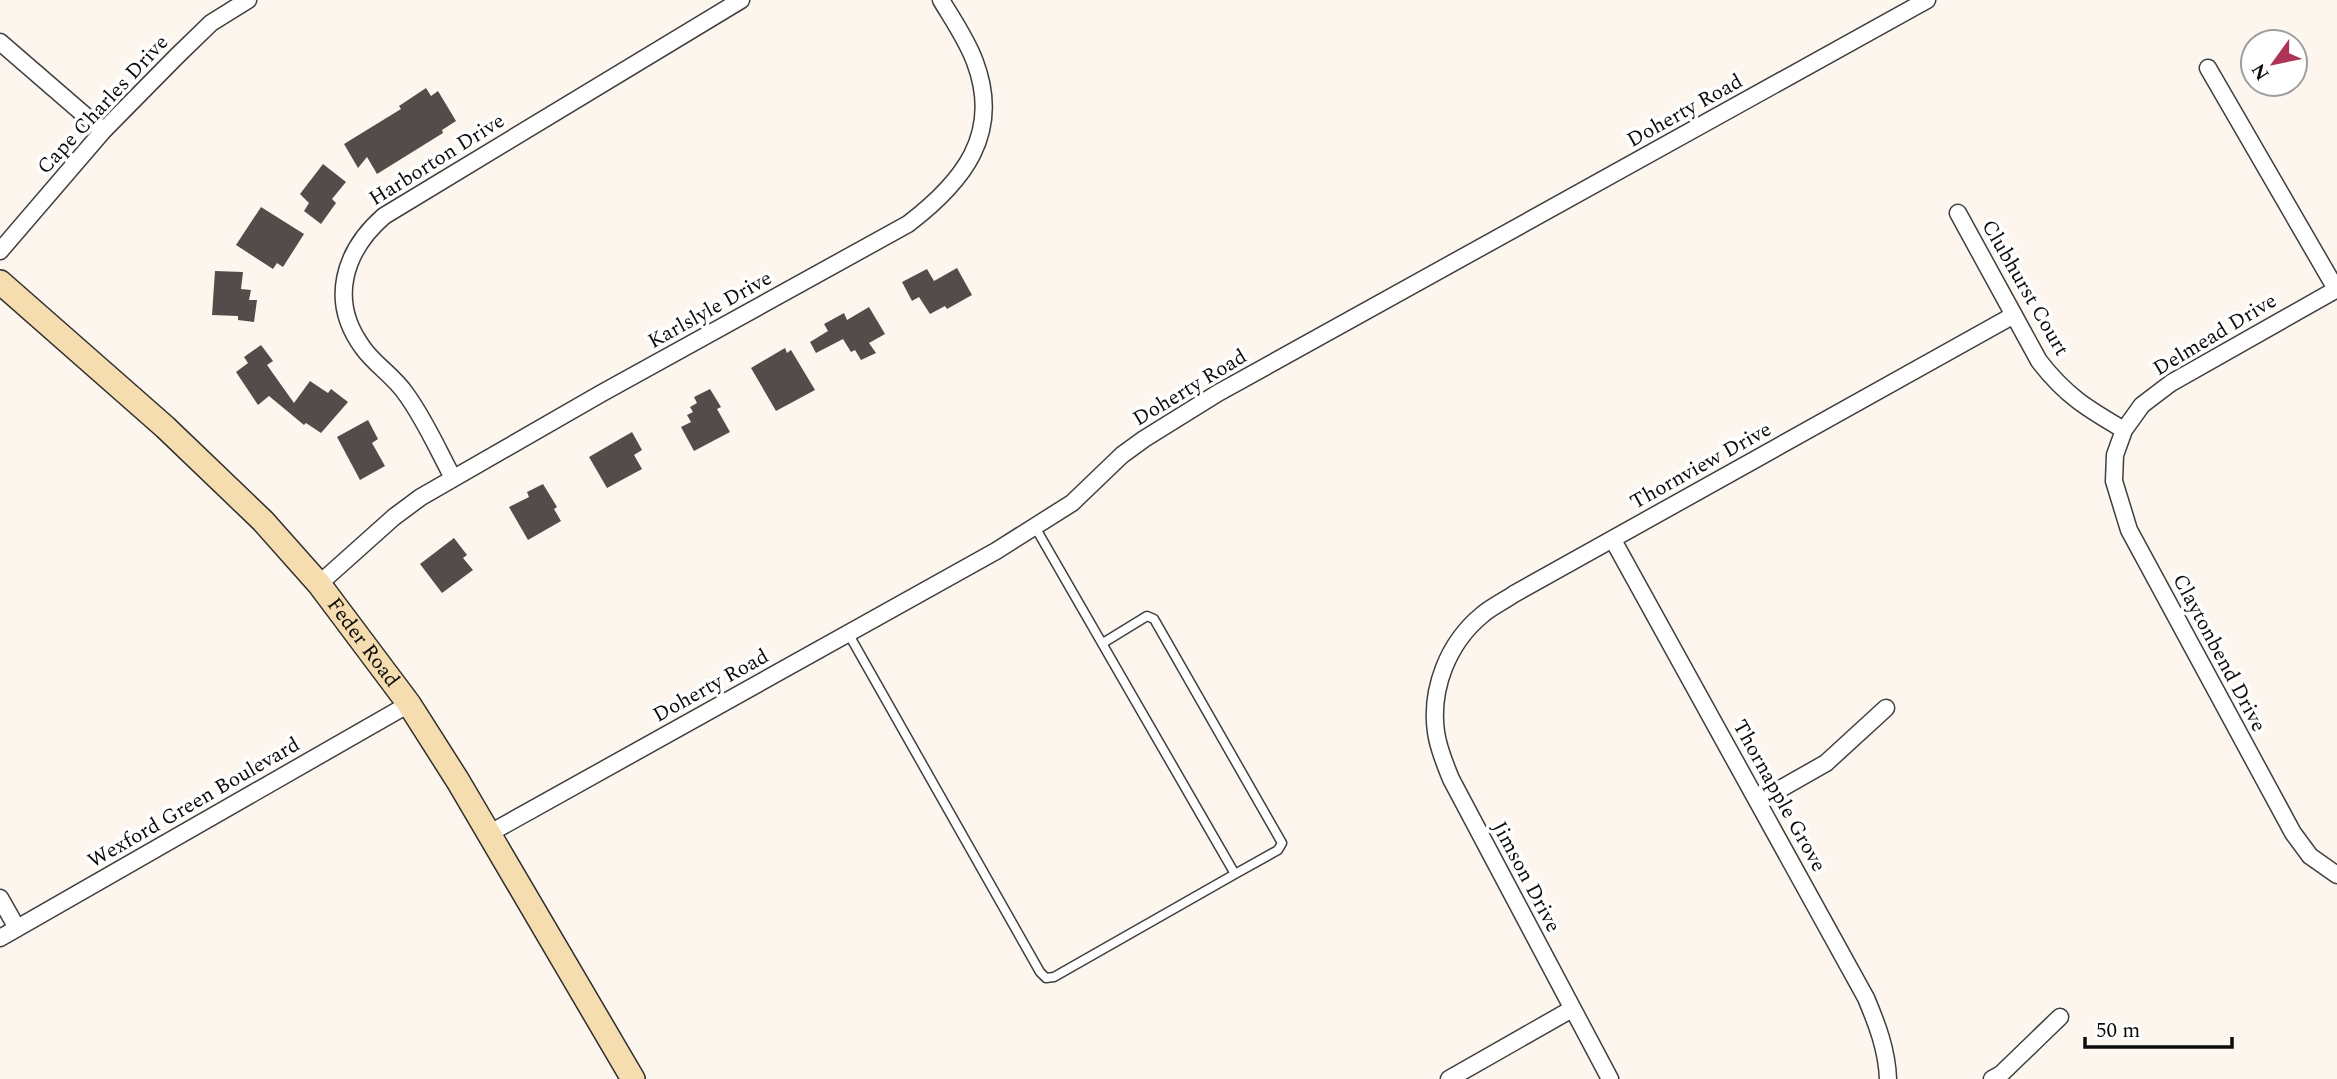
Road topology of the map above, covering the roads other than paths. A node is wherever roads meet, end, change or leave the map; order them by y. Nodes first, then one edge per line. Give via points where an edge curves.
1 (248, 0) edge
2 (741, 0) edge
3 (941, 0) edge
4 (1927, 0) edge
5 (0, 42) edge
6 (2208, 68) dead end
7 (103, 131) junction
8 (1958, 213) dead end
9 (0, 251) edge
10 (0, 282) edge
11 (2336, 289) edge
12 (2014, 315) junction
13 (2124, 430) junction
14 (453, 478) junction
15 (1035, 527) junction
16 (1613, 540) junction
17 (319, 584) junction
18 (848, 633) junction
19 (1103, 643) junction
20 (1438, 685) joint
21 (409, 704) junction
22 (1886, 708) dead end
23 (1759, 801) junction
24 (490, 833) junction
25 (1235, 874) junction
26 (2337, 875) edge
27 (0, 898) edge
28 (17, 928) junction
29 (0, 938) edge
30 (1572, 1009) junction
31 (2060, 1017) dead end
32 (632, 1079) edge
33 (1449, 1079) edge
34 (1610, 1079) edge
35 (1888, 1079) edge
36 (1992, 1079) edge

1 - 7 street, Cape Charles Drive via 211,23
2 - 14 street, Harborton Drive via 384,216 355,248 344,289 352,331 408,396
3 - 14 street, Karlslyle Drive via 976,64 984,118 975,150 960,177 935,203 908,223
4 - 15 street, Doherty Road via 1218,393 1122,455 1072,503
5 - 7 street
6 - 11 street
7 - 9 street, Cape Charles Drive
8 - 12 street, Clubhurst Court
10 - 17 main road, Feder Road via 165,427 263,521
11 - 13 street, Delmead Drive via 2171,383 2143,405
12 - 13 street, Clubhurst Court via 2056,383
12 - 16 street, Thornview Drive
13 - 26 street, Claytonbend Drive via 2115,455 2114,481 2129,530 2293,833 2310,856
14 - 17 street, Karlslyle Drive via 394,517
15 - 18 street, Doherty Road
15 - 19 lane
16 - 20 street, Thornview Drive via 1482,615 1453,646
16 - 23 street, Thornapple Grove
17 - 21 main road, Feder Road
18 - 24 street, Doherty Road
18 - 25 lane via 1046,978
19 - 25 lane
19 - 25 lane via 1150,616 1168,642 1282,842 1278,850
20 - 30 street, Jimson Drive via 1436,733 1451,779
21 - 24 main road, Feder Road
21 - 28 street, Wexford Green Boulevard
22 - 23 street via 1826,763
23 - 35 street, Thornapple Grove via 1866,998 1880,1032
24 - 32 main road, Feder Road
27 - 28 street
28 - 29 street, Wexford Green Boulevard
30 - 33 street
30 - 34 street, Jimson Drive
31 - 36 street

